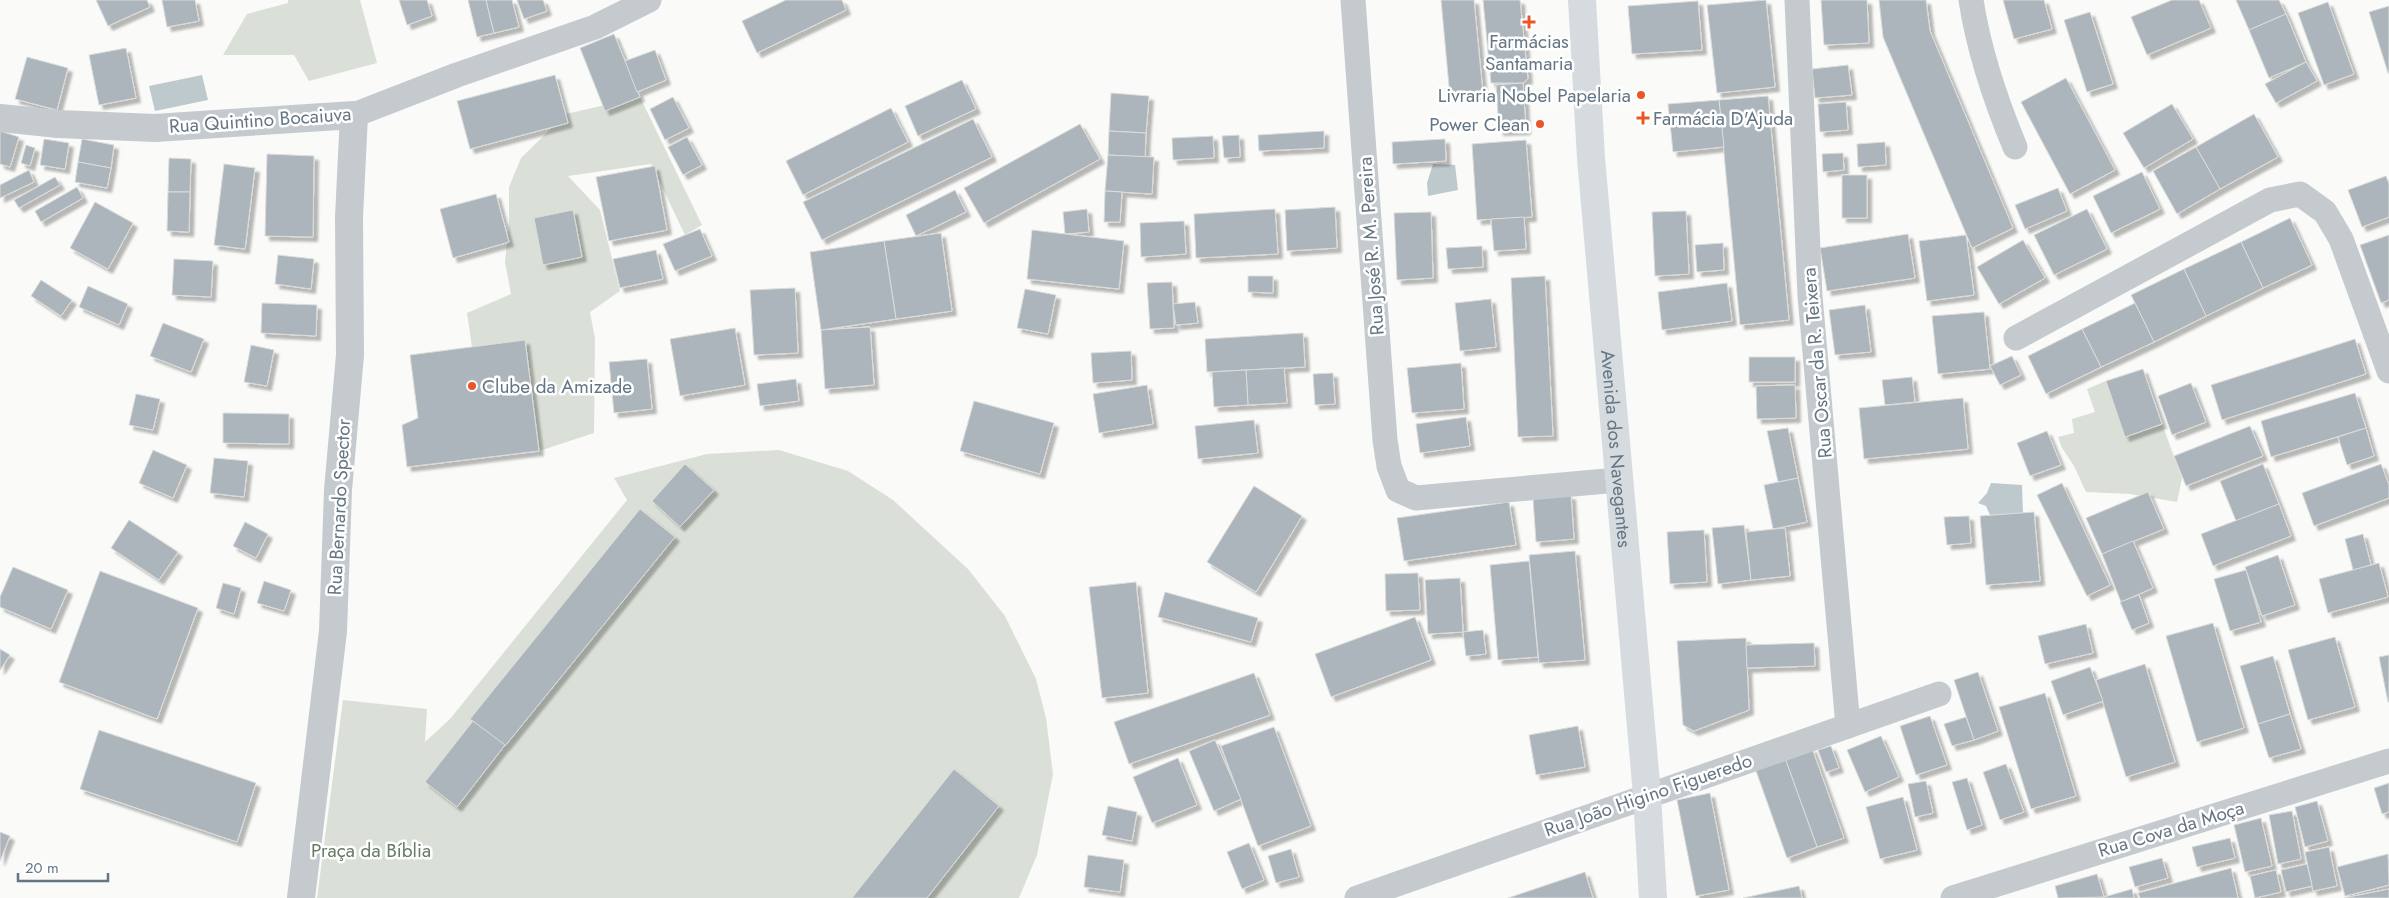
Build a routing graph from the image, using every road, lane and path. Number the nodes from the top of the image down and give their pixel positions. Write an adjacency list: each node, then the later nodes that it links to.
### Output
1 (649, 0): 6 (street, Rua Quintino Bocaiuva)
2 (1353, 0): 11 (street, Rua José R. M. Pereira)
3 (1582, 0): 11 (main road, Avenida dos Navegantes)
4 (1797, 0): 13 (street, Rua Oscar da R. Teixera)
5 (1971, 0): 8 (street)
6 (354, 115): 7 (street, Rua Quintino Bocaiuva); 17 (street, Rua Bernardo Spector)
7 (0, 118)
8 (2014, 147)
9 (2016, 338): 10 (street)
10 (2389, 371)
11 (1618, 480): 15 (main road, Avenida dos Navegantes)
12 (1939, 694): 13 (street, Rua João Higino Figueredo)
13 (1848, 726): 15 (street, Rua João Higino Figueredo)
14 (2389, 761): 16 (street, Rua Cova da Moça)
15 (1647, 795): 18 (street, Rua João Higino Figueredo); 19 (main road, Avenida dos Navegantes)
16 (1991, 892): 20 (street, Rua Cova da Moça)
17 (301, 898)
18 (1358, 898)
19 (1654, 898)
20 (1953, 898)

